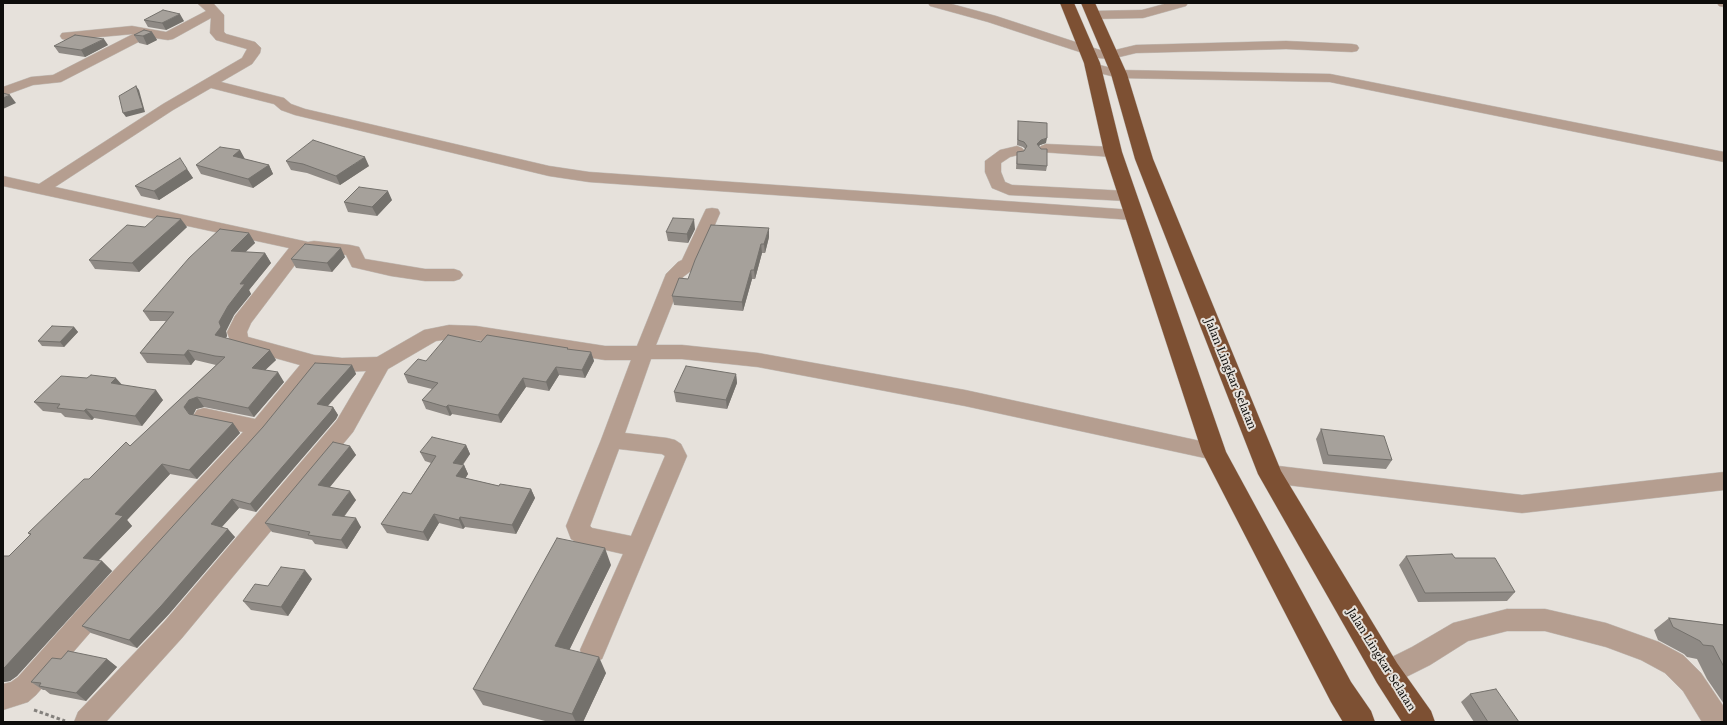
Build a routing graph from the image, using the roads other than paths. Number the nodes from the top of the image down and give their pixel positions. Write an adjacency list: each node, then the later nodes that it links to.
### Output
1 (203, 3): 6 (street)
2 (934, 3): 10 (street)
3 (1067, 3): 10 (highway, Jalan Lingkar Selatan)
4 (1182, 3): 5 (street)
5 (1091, 9): 10 (highway, Jalan Lingkar Selatan)
6 (215, 11): 7 (street); 11 (street)
7 (145, 33): 8 (street); 12 (street)
8 (67, 36)
9 (1352, 48): 10 (street)
10 (1103, 62): 13 (street); 16 (highway, Jalan Lingkar Selatan); 17 (street); 31 (highway, Jalan Lingkar Selatan)
11 (209, 83): 19 (street); 20 (street)
12 (3, 92)
13 (1724, 148)
14 (1046, 149): 16 (street)
15 (1017, 151): 20 (street)
16 (1113, 152): 20 (highway, Jalan Lingkar Selatan)
17 (1724, 157)
18 (3, 181): 19 (street)
19 (40, 190): 22 (street)
20 (1130, 205): 30 (highway, Jalan Lingkar Selatan)
21 (712, 212): 24 (street)
22 (301, 245): 23 (street); 25 (street)
23 (454, 275)
24 (644, 352): 26 (street); 29 (street); 30 (street)
25 (314, 362): 26 (street); 28 (street)
26 (381, 364): 37 (street)
27 (204, 416): 28 (street)
28 (260, 428): 36 (street)
29 (612, 440): 33 (street); 33 (street)
30 (1214, 452): 38 (highway, Jalan Lingkar Selatan)
31 (1270, 474): 32 (street); 35 (highway, Jalan Lingkar Selatan)
32 (1724, 481)
33 (638, 547): 34 (street)
34 (593, 650)
35 (1387, 673): 39 (highway, Jalan Lingkar Selatan); 40 (street)
36 (3, 696)
37 (88, 722)
38 (1360, 722)
39 (1420, 722)
40 (1718, 722)

